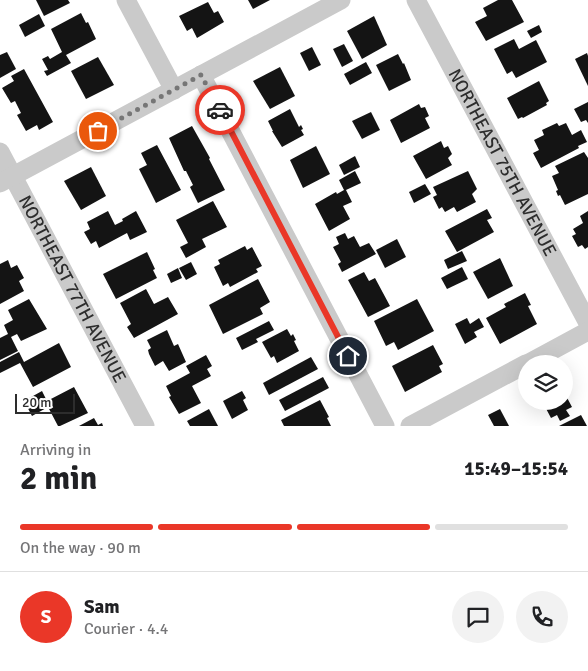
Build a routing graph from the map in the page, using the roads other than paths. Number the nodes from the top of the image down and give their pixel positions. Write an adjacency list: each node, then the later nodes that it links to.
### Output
1 (126, 0): 5 (street)
2 (341, 0): 4 (street)
3 (416, 0): 8 (street, NORTHEAST 75TH AVENUE)
4 (201, 75): 5 (street); 13 (street)
5 (174, 90): 7 (street)
6 (0, 152): 7 (street, NORTHEAST 77TH AVENUE)
7 (6, 180): 12 (street, NORTHEAST 77TH AVENUE)
8 (588, 323)
9 (588, 331): 10 (street)
10 (543, 355)
11 (518, 368): 14 (street)
12 (145, 426)
13 (385, 426)
14 (410, 426)

